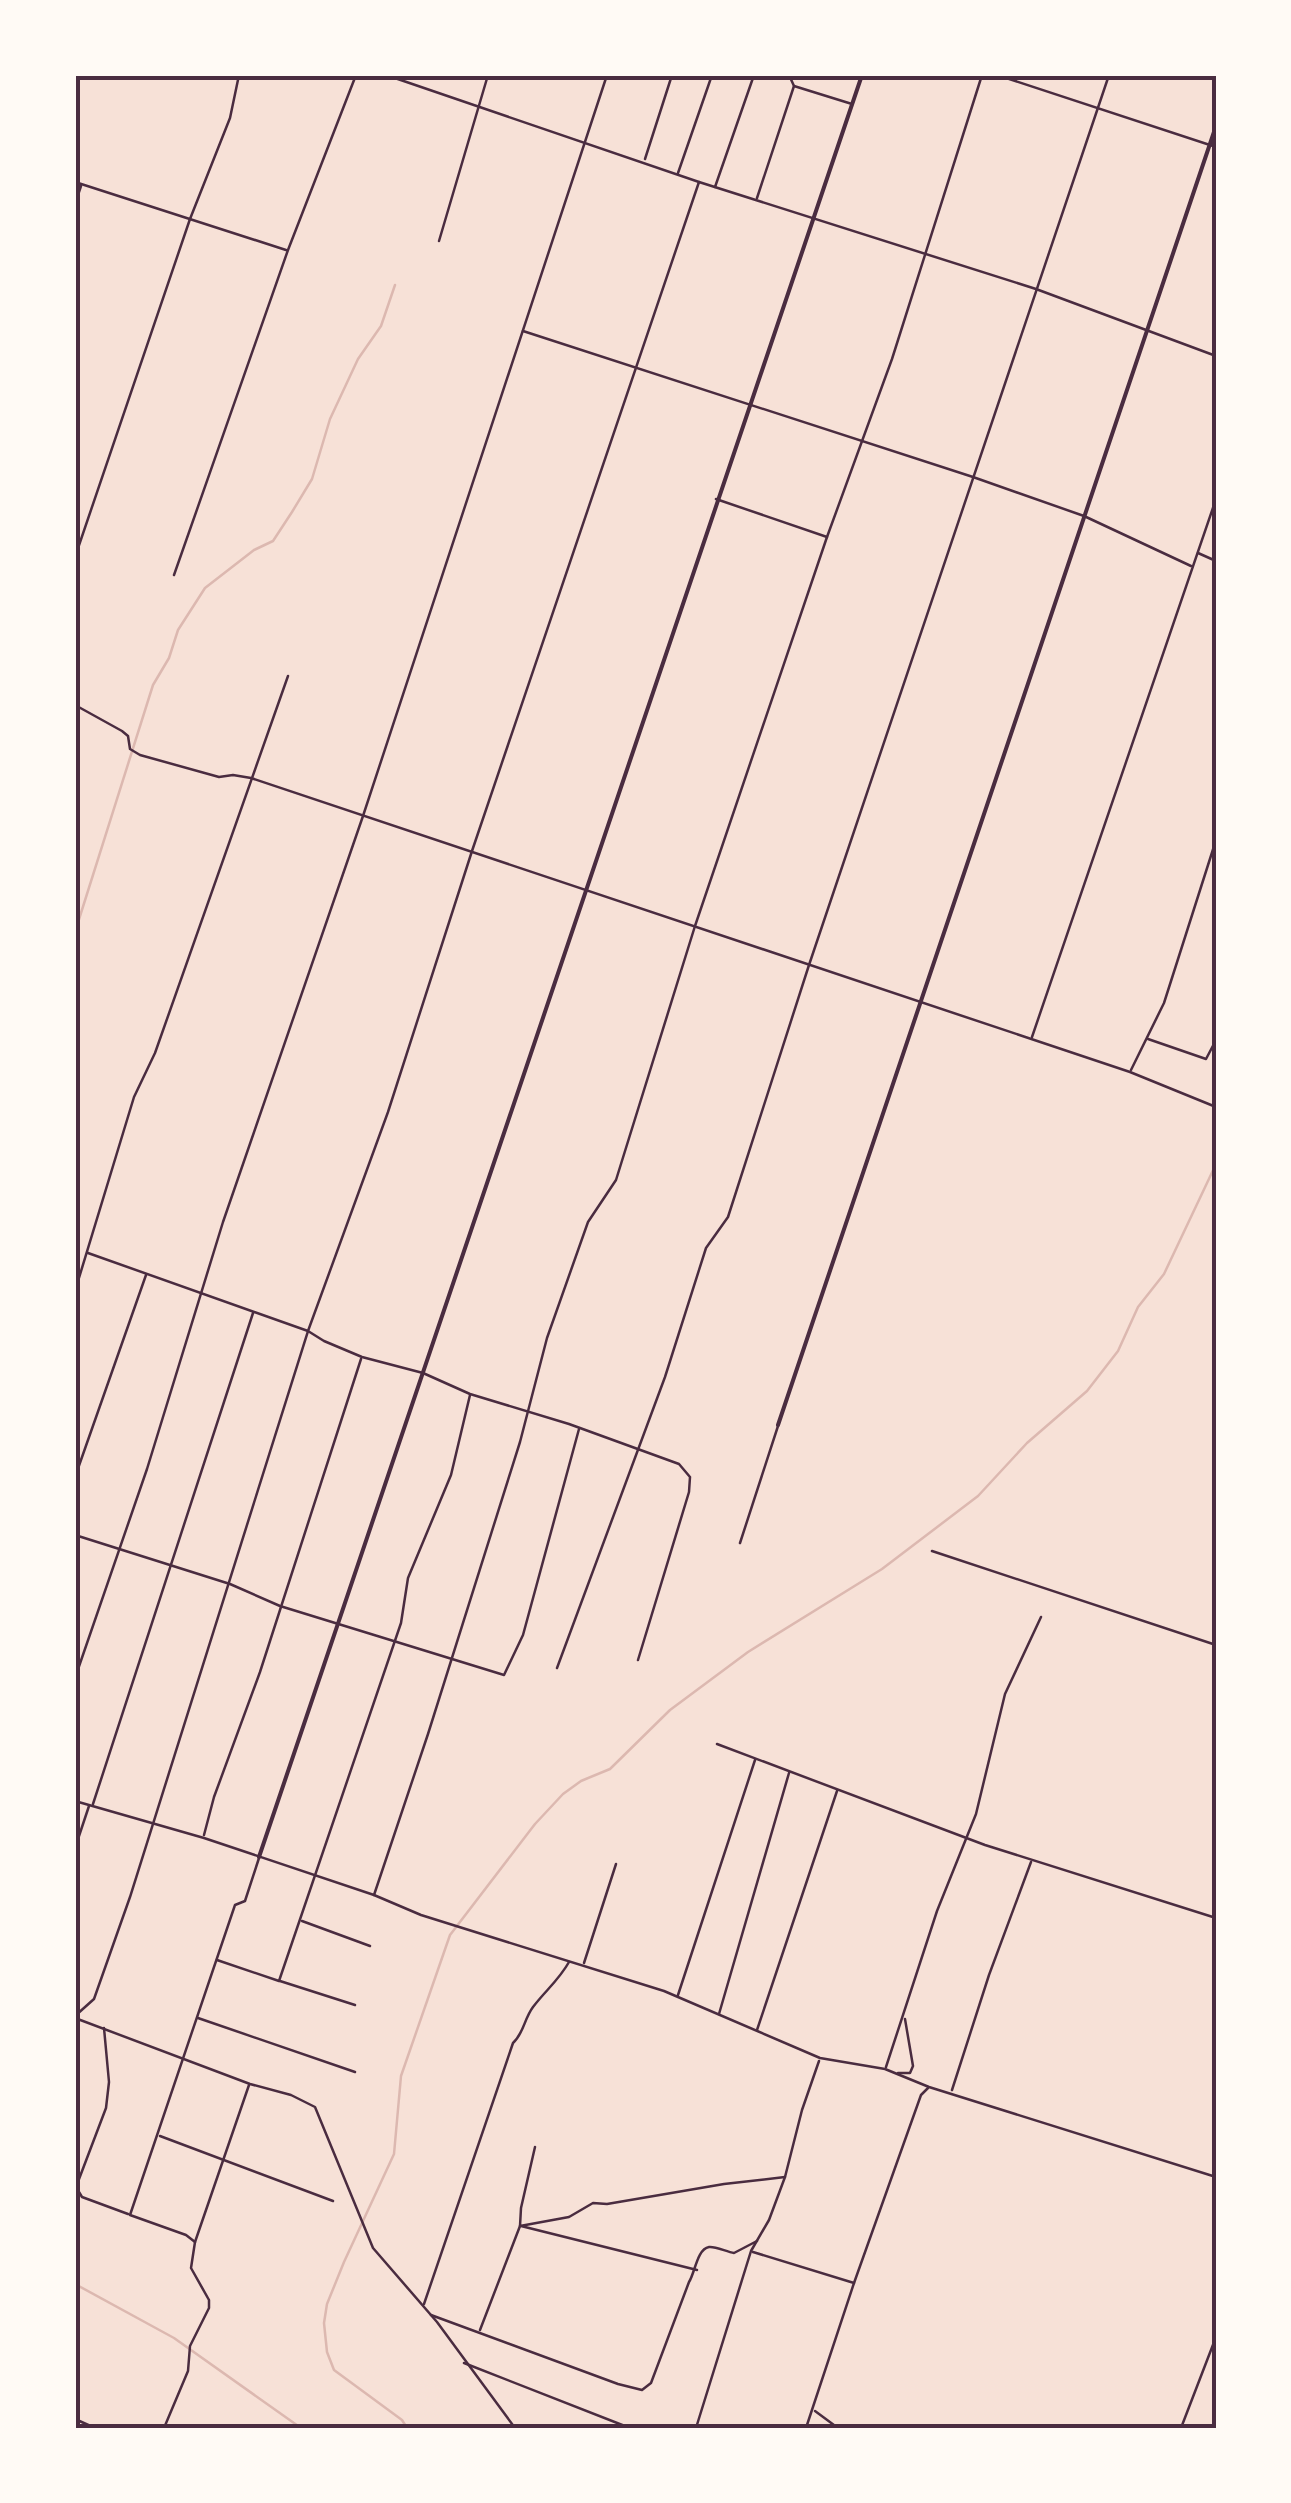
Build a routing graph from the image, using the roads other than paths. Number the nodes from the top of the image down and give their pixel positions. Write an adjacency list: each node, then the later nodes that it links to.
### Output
1 (238, 75): 30 (street)
2 (356, 75): 32 (street)
3 (386, 75): 16 (street)
4 (488, 75): 16 (street)
5 (607, 75): 19 (street)
6 (672, 75): 21 (street)
7 (712, 75): 22 (street)
8 (754, 75): 26 (street)
9 (789, 75): 14 (street)
10 (862, 75): 15 (street)
11 (982, 75): 33 (street)
12 (997, 75): 17 (street)
13 (1109, 75): 17 (street)
14 (794, 86): 15 (street); 27 (street)
15 (852, 104): 29 (street)
16 (478, 105): 19 (street); 31 (street)
17 (1098, 108): 20 (street); 34 (street)
18 (1216, 126): 20 (street)
19 (584, 141): 21 (street); 35 (street)
20 (1213, 146): 36 (street)
21 (644, 162): 22 (street)
22 (677, 174): 24 (street)
23 (75, 182): 25 (street)
24 (699, 182): 26 (street); 38 (street)
25 (82, 184): 28 (street); 30 (street)
26 (715, 188): 27 (street)
27 (756, 200): 29 (street)
28 (75, 204)
29 (812, 218): 33 (street); 39 (street)
30 (190, 219): 32 (street); 47 (street)
31 (439, 241)
32 (288, 250): 50 (street)
33 (924, 254): 34 (street); 40 (street)
34 (1036, 289): 36 (street); 41 (street)
35 (521, 330): 38 (street); 54 (street)
36 (1147, 330): 37 (street); 44 (street)
37 (1216, 356)
38 (636, 367): 39 (street); 56 (street)
39 (748, 404): 40 (street); 42 (street)
40 (862, 440): 41 (street); 45 (street)
41 (972, 477): 44 (street); 59 (street)
42 (716, 499): 45 (street); 57 (street)
43 (1216, 499): 46 (street)
44 (1084, 516): 49 (street); 60 (street)
45 (827, 536): 58 (street)
46 (1196, 553): 48 (street); 49 (street)
47 (75, 557)
48 (1216, 561)
49 (1192, 566): 61 (street)
50 (174, 575)
51 (288, 676): 53 (street)
52 (75, 706): 53 (street)
53 (251, 778): 54 (street); 66 (street)
54 (363, 816): 56 (street); 69 (street)
55 (1216, 840): 62 (street)
56 (472, 851): 57 (street); 71 (street)
57 (584, 890): 58 (street); 73 (street)
58 (694, 926): 59 (street); 75 (street)
59 (808, 965): 60 (street); 78 (street)
60 (920, 1002): 61 (street); 76 (street)
61 (1032, 1039): 64 (street)
62 (1148, 1039): 63 (street); 64 (street)
63 (1216, 1040)
64 (1130, 1072): 65 (street)
65 (1216, 1107)
66 (88, 1252): 67 (street); 68 (street)
67 (147, 1273): 69 (street); 79 (street)
68 (75, 1290)
69 (203, 1294): 70 (street); 82 (street)
70 (254, 1312): 71 (street); 84 (street)
71 (308, 1331): 72 (street); 85 (street)
72 (362, 1357): 73 (street); 86 (street)
73 (423, 1373): 74 (street); 88 (street)
74 (470, 1394): 75 (street); 89 (street)
75 (526, 1411): 77 (street); 91 (street)
76 (778, 1425): 81 (street)
77 (579, 1428): 78 (street); 91 (street)
78 (636, 1450): 92 (street); 93 (street)
79 (75, 1477)
80 (75, 1535): 82 (street)
81 (740, 1543)
82 (120, 1549): 84 (street); 94 (street)
83 (932, 1551): 90 (street)
84 (170, 1564): 85 (street); 100 (street)
85 (230, 1584): 86 (street); 101 (street)
86 (280, 1606): 88 (street); 102 (street)
87 (1041, 1617): 103 (street)
88 (337, 1622): 89 (street); 105 (street)
89 (394, 1640): 91 (street); 108 (street)
90 (1216, 1645)
91 (452, 1660): 109 (street)
92 (638, 1660)
93 (556, 1668)
94 (75, 1678)
95 (716, 1744): 96 (street)
96 (755, 1759): 97 (street); 117 (street)
97 (789, 1772): 98 (street); 119 (street)
98 (838, 1790): 103 (street); 125 (street)
99 (75, 1800): 100 (street)
100 (91, 1805): 101 (street); 104 (street)
101 (154, 1822): 102 (street); 121 (street)
102 (204, 1838): 105 (street)
103 (968, 1838): 106 (street); 120 (street)
104 (75, 1848)
105 (259, 1857): 108 (street); 113 (street)
106 (1032, 1860): 110 (street); 133 (street)
107 (616, 1864): 115 (street)
108 (315, 1876): 109 (street); 111 (street)
109 (374, 1894): 114 (street)
110 (1216, 1918)
111 (300, 1920): 112 (street); 116 (street)
112 (370, 1946)
113 (217, 1960): 116 (street); 122 (street)
114 (570, 1960): 115 (street); 147 (street)
115 (584, 1964): 117 (street)
116 (279, 1981): 118 (street)
117 (678, 1996): 119 (street)
118 (355, 2005)
119 (720, 2014): 125 (street)
120 (904, 2016): 128 (street); 130 (street)
121 (76, 2018): 123 (street); 124 (street)
122 (197, 2018): 126 (street); 129 (street)
123 (75, 2026)
124 (104, 2028): 126 (street); 140 (street)
125 (756, 2030): 127 (street)
126 (184, 2058): 131 (street); 134 (street)
127 (820, 2058): 128 (street); 137 (street)
128 (885, 2069): 130 (street)
129 (355, 2072)
130 (897, 2074): 132 (street)
131 (250, 2084): 136 (street); 147 (street)
132 (929, 2087): 133 (street); 146 (street)
133 (951, 2092): 138 (street)
134 (158, 2135): 136 (street); 140 (street)
135 (535, 2147): 141 (street)
136 (224, 2160): 139 (street); 143 (street)
137 (785, 2177): 141 (street); 142 (street)
138 (1216, 2178)
139 (333, 2202)
140 (130, 2215): 143 (street)
141 (520, 2226): 145 (street); 149 (street)
142 (757, 2241): 144 (street); 145 (street)
143 (194, 2242): 154 (street)
144 (751, 2252): 146 (street); 158 (street)
145 (698, 2270): 149 (street)
146 (854, 2284): 152 (street)
147 (423, 2306): 148 (street)
148 (431, 2315): 149 (street); 151 (street)
149 (479, 2332)
150 (1216, 2337): 161 (street)
151 (464, 2362): 156 (street); 157 (street)
152 (814, 2410): 159 (street); 160 (street)
153 (75, 2420): 155 (street)
154 (166, 2427)
155 (95, 2428)
156 (515, 2428)
157 (630, 2428)
158 (696, 2428)
159 (806, 2428)
160 (838, 2428)
161 (1181, 2428)

